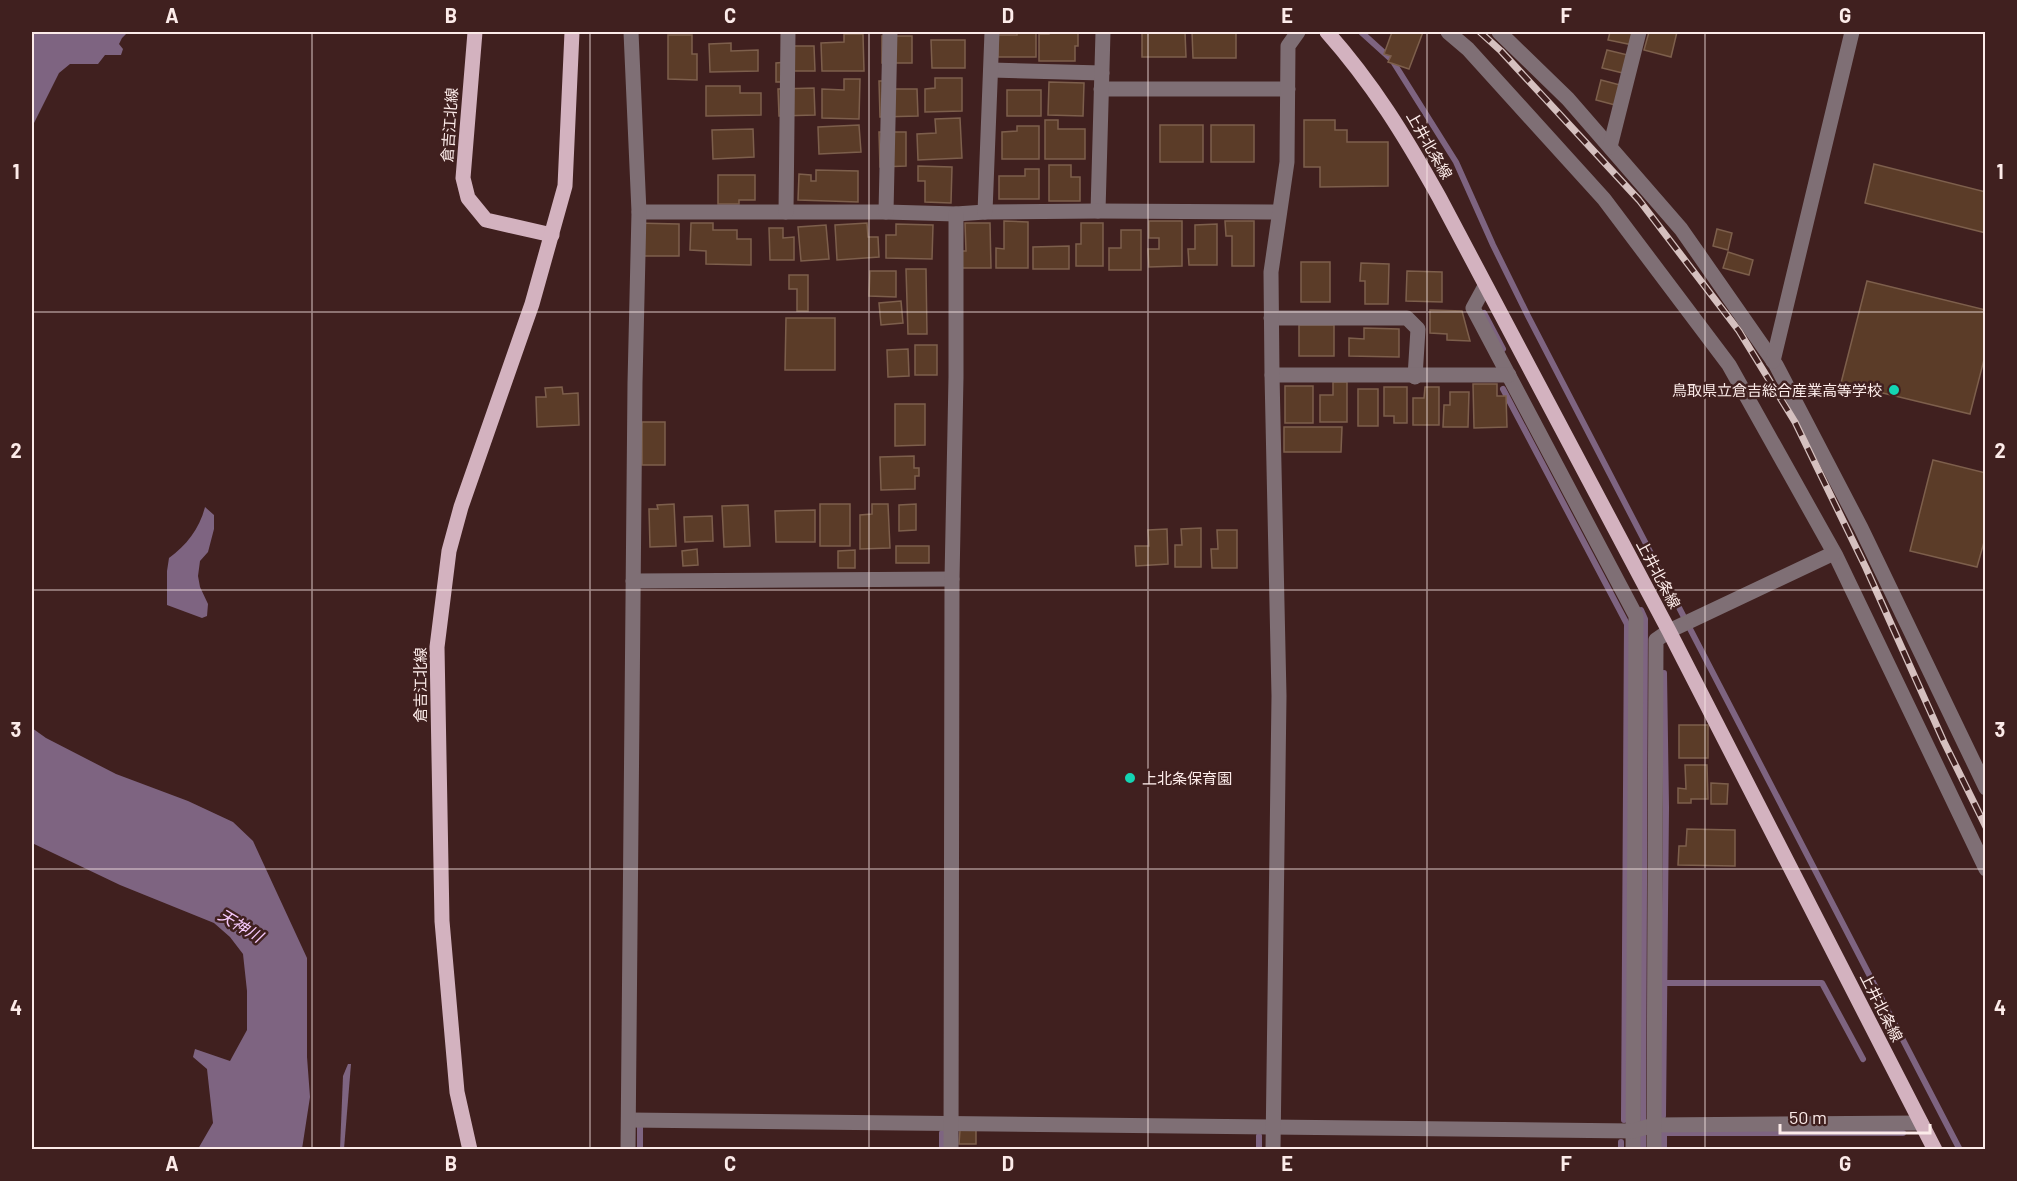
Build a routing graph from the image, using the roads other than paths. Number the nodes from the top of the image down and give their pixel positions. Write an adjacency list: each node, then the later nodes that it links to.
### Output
1 (476, 32): 26 (main road, 倉吉江北線)
2 (572, 32): 26 (main road, 倉吉江北線)
3 (631, 32): 20 (street)
4 (788, 32): 21 (street)
5 (890, 32): 22 (street)
6 (992, 32): 14 (street)
7 (1103, 32): 15 (street)
8 (1298, 32): 17 (street)
9 (1327, 32): 27 (main road, 上井北条線)
10 (1448, 32): 33 (street)
11 (1499, 32): 18 (street)
12 (1639, 32): 18 (street)
13 (1852, 32): 29 (street)
14 (991, 70): 15 (street); 23 (street)
15 (1102, 73): 16 (street)
16 (1101, 89): 17 (street); 19 (street)
17 (1288, 89): 24 (street)
18 (1610, 147): 29 (street)
19 (1098, 211): 23 (street); 24 (street)
20 (639, 212): 21 (street); 35 (street)
21 (786, 212): 22 (street)
22 (886, 212): 25 (street)
23 (985, 212): 25 (street)
24 (1279, 212): 28 (street)
25 (956, 214): 34 (street)
26 (552, 235): 47 (main road, 倉吉江北線)
27 (1485, 286): 31 (street); 37 (main road, 上井北条線)
28 (1271, 318): 30 (street); 32 (street)
29 (1773, 361): 39 (street)
30 (1272, 375): 32 (street); 45 (street)
31 (1509, 375): 32 (street); 36 (street)
32 (1415, 377)
33 (1834, 552): 37 (street); 40 (street)
34 (952, 579): 35 (street); 42 (street)
35 (633, 581): 41 (street)
36 (1637, 631): 38 (street); 46 (street)
37 (1669, 631): 38 (street); 43 (main road, 上井北条線)
38 (1656, 640): 44 (street)
39 (1986, 788)
40 (1986, 869)
41 (628, 1120): 42 (street); 48 (street)
42 (952, 1123): 45 (street); 49 (street)
43 (1921, 1123): 44 (street); 53 (main road, 上井北条線)
44 (1654, 1125): 46 (street); 52 (street)
45 (1273, 1128): 46 (street); 50 (street)
46 (1632, 1131): 51 (street)
47 (470, 1149)
48 (628, 1149)
49 (951, 1149)
50 (1273, 1149)
51 (1633, 1149)
52 (1654, 1149)
53 (1935, 1149)

